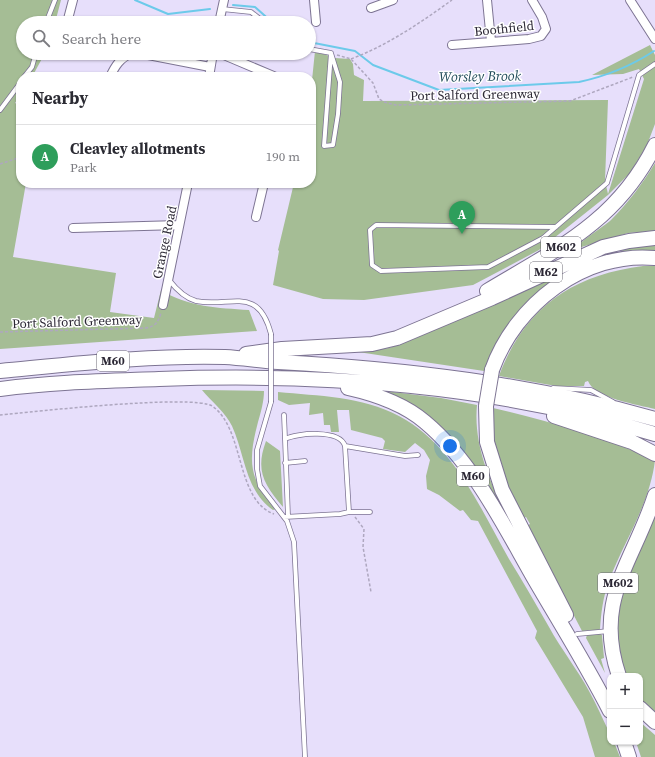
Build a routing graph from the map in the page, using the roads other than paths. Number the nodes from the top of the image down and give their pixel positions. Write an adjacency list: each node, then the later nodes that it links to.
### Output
1 (55, 0): 11 (lane)
2 (73, 0): 12 (street)
3 (224, 0): 10 (street)
4 (314, 0): 15 (street)
5 (393, 0): 9 (street)
6 (487, 0): 17 (street)
7 (532, 0): 17 (street, Boothfield)
8 (630, 0): 16 (street)
9 (370, 8)
10 (222, 10): 13 (street); 14 (lane)
11 (49, 16)
12 (69, 16)
13 (221, 16)
14 (256, 16)
15 (315, 16)
16 (655, 39)
17 (491, 41): 18 (street, Boothfield)
18 (452, 45)
19 (316, 50): 20 (lane)
20 (331, 53): 20 (lane)
21 (34, 60): 28 (lane)
22 (120, 60): 29 (street)
23 (174, 60): 27 (street)
24 (212, 60): 27 (street)
25 (236, 60): 31 (street)
26 (655, 64): 39 (lane)
27 (210, 67): 30 (street)
28 (28, 72)
29 (112, 72)
30 (209, 72)
31 (264, 72)
32 (16, 89): 33 (lane)
33 (0, 110)
34 (655, 145): 45 (highway, M602)
35 (187, 188): 38 (street, Grange Road)
36 (263, 188): 37 (street)
37 (256, 217)
38 (179, 225): 40 (street); 43 (street, Grange Road)
39 (556, 227): 39 (lane)
40 (73, 228)
41 (655, 238): 45 (highway, M62)
42 (655, 258): 65 (highway, M60, bridge)
43 (168, 279): 44 (street, Grange Road); 63 (lane, bridge)
44 (163, 305)
45 (440, 320): 46 (highway, M60)
46 (226, 357): 47 (highway, M60); 52 (highway, M60)
47 (0, 371)
48 (254, 377): 49 (highway, M60); 50 (highway, M60); 67 (highway, M60)
49 (0, 390)
50 (470, 393): 53 (highway, M60); 56 (highway, M60)
51 (284, 415): 54 (lane)
52 (655, 419)
53 (655, 434)
54 (284, 438): 55 (lane); 59 (lane)
55 (345, 446): 57 (lane); 61 (lane)
56 (655, 454)
57 (418, 455)
58 (304, 461): 59 (lane)
59 (285, 462): 63 (lane)
60 (655, 495): 64 (highway, M602)
61 (350, 512): 62 (lane); 63 (lane)
62 (370, 512)
63 (286, 516): 73 (lane)
64 (609, 631): 65 (lane); 66 (highway, M602)
65 (577, 634): 67 (highway, M60)
66 (618, 673)
67 (605, 693): 68 (highway)
68 (609, 709)
69 (641, 709): 70 (highway)
70 (655, 722)
71 (625, 745): 74 (highway)
72 (633, 745): 75 (highway)
73 (305, 757)
74 (629, 757)
75 (637, 757)

